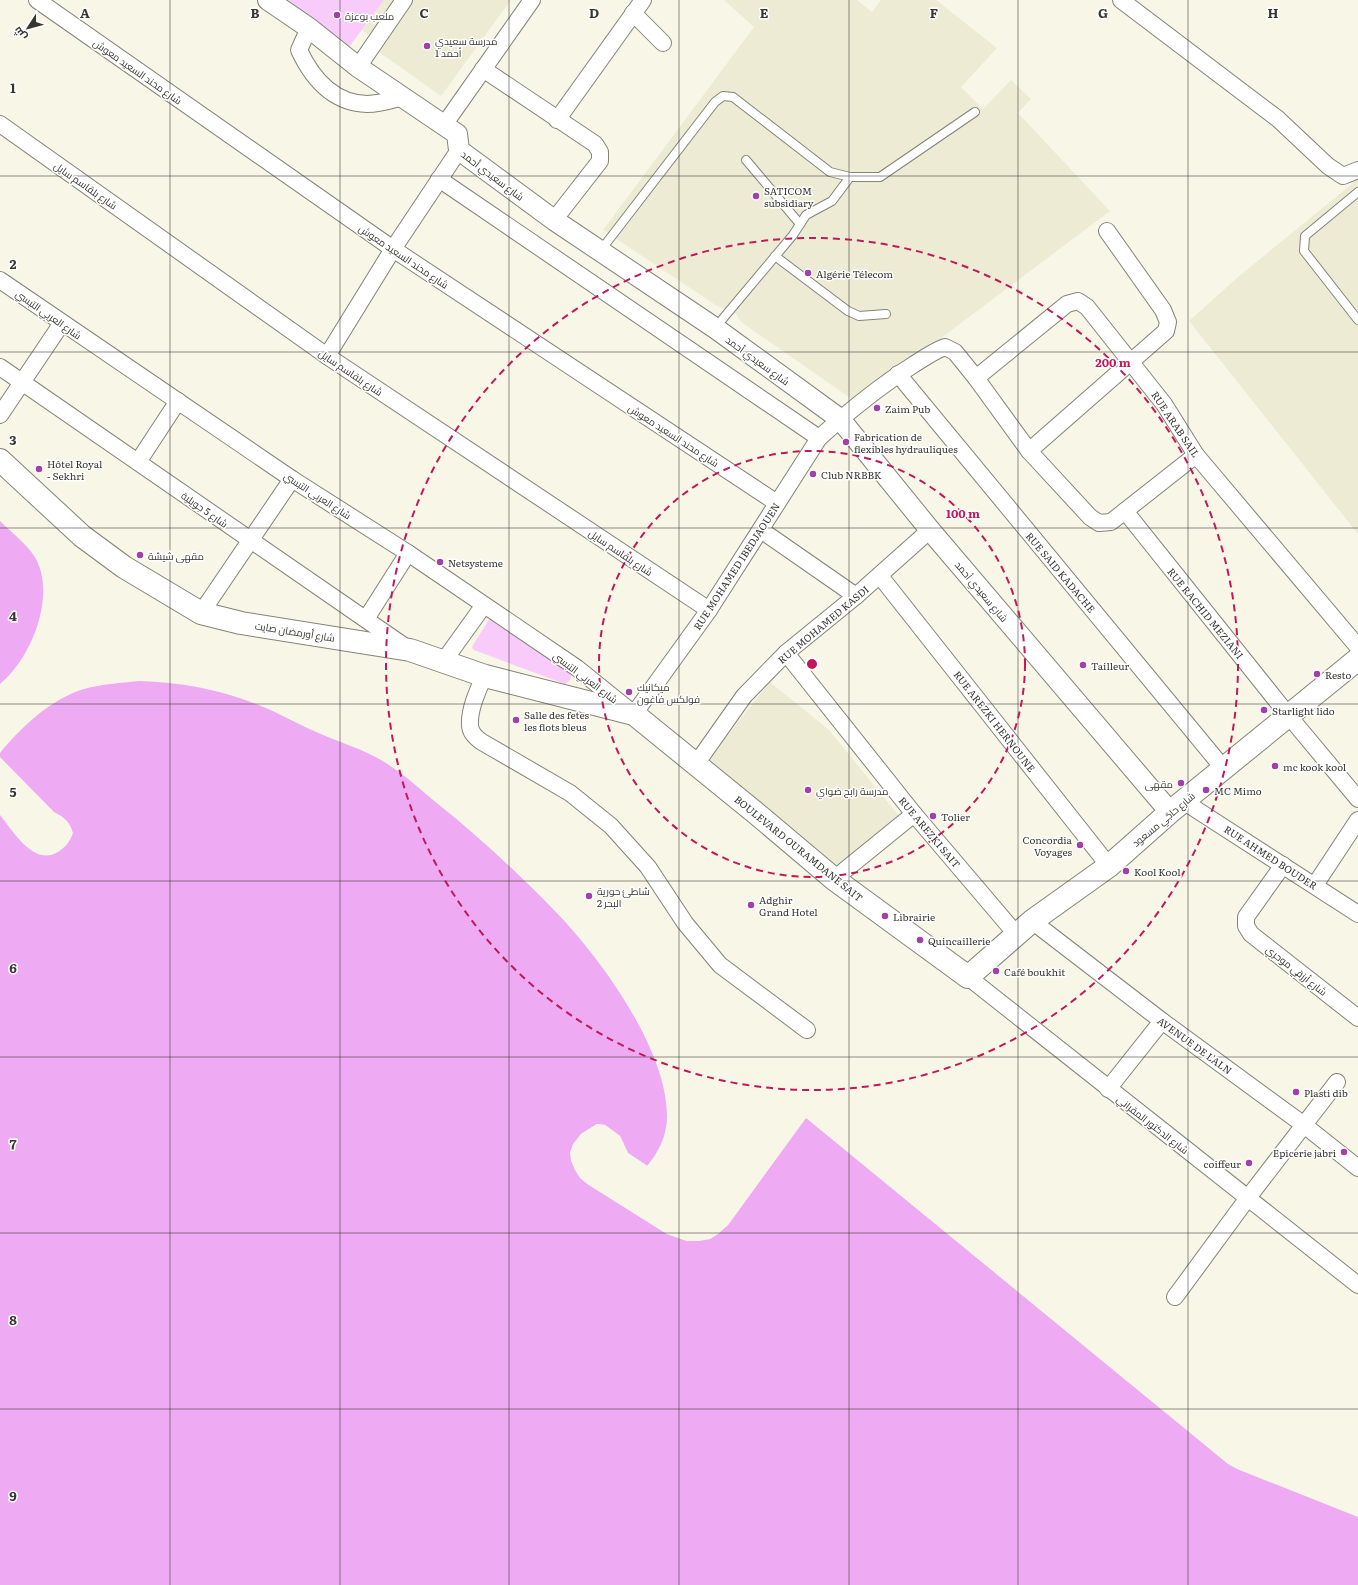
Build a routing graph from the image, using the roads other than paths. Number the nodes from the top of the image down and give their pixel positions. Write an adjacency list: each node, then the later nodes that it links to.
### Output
1 (37, 0): 26 (street, شارع محند السعيد معوش)
2 (268, 0): 8 (street, شارع سعيدي أحمد)
3 (404, 0): 10 (street)
4 (532, 0): 11 (street)
5 (643, 0): 7 (street)
6 (1121, 0): 19 (street)
7 (633, 13): 9 (street); 14 (street)
8 (309, 28): 10 (street, شارع سعيدي أحمد); 12 (street)
9 (663, 43)
10 (358, 67): 12 (street, شارع سعيدي أحمد)
11 (483, 69): 14 (street); 16 (street)
12 (404, 97): 16 (street, شارع سعيدي أحمد)
13 (975, 112): 20 (lane)
14 (558, 120): 23 (street)
15 (0, 124): 34 (street, شارع بلقاسم سايل)
16 (444, 125): 17 (street, شارع سعيدي أحمد)
17 (459, 150): 21 (street); 23 (street, شارع سعيدي أحمد)
18 (746, 160): 24 (lane)
19 (1358, 170)
20 (850, 177): 24 (lane); 27 (lane)
21 (439, 179): 26 (street); 43 (street)
22 (1358, 192): 31 (lane)
23 (554, 220): 27 (street, شارع سعيدي أحمد)
24 (800, 224): 28 (lane)
25 (1107, 231): 35 (street)
26 (393, 249): 34 (street); 49 (street, شارع محند السعيد معوش)
27 (600, 251): 33 (street, شارع سعيدي أحمد)
28 (775, 256): 30 (lane); 33 (lane)
29 (0, 280): 32 (street, شارع العربي التبسي)
30 (886, 314)
31 (1358, 320)
32 (62, 323): 39 (street); 40 (street, شارع العربي التبسي)
33 (715, 328): 42 (street, شارع سعيدي أحمد)
34 (327, 356): 58 (street, شارع بلقاسم سايل)
35 (1131, 361): 38 (street, RUE ARAB SAIL); 44 (street); 45 (street, RUE ARAB SAIL)
36 (0, 367): 39 (street, شارع 5 جويلية)
37 (898, 374): 38 (street, RUE MOHAMED IBEDJAOUEN); 42 (street, RUE MOHAMED IBEDJAOUEN); 70 (street, RUE SAID KADACHE)
38 (976, 378): 44 (street)
39 (21, 382): 41 (street); 47 (street, شارع 5 جويلية)
40 (178, 401): 47 (street); 48 (street, شارع العربي التبسي)
41 (0, 415)
42 (840, 419): 43 (street, RUE MOHAMED IBEDJAOUEN); 52 (street, شارع سعيدي أحمد)
43 (819, 438): 49 (street, RUE MOHAMED IBEDJAOUEN)
44 (1029, 451): 50 (street)
45 (1196, 455): 50 (street); 61 (street, RUE ARAB SAIL)
46 (0, 460): 59 (main road, شارع أورمضان صايت)
47 (138, 462): 53 (street, شارع 5 جويلية)
48 (292, 479): 53 (street); 54 (street, شارع العربي التبسي)
49 (777, 503): 51 (street, RUE MOHAMED IBEDJAOUEN)
50 (1125, 511): 68 (street, RUE RACHID MEZIANI)
51 (761, 530): 56 (street); 58 (street, RUE MOHAMED IBEDJAOUEN)
52 (930, 530): 55 (street, RUE MOHAMED KASDI); 72 (street, شارع سعيدي أحمد)
53 (251, 540): 59 (street); 60 (street, شارع 5 جويلية)
54 (408, 553): 57 (street, شارع العربي التبسي); 60 (street)
55 (880, 576): 56 (street, RUE MOHAMED KASDI); 76 (street, RUE AREZKI HERNOUNE)
56 (856, 596): 63 (street, RUE MOHAMED KASDI)
57 (484, 605): 65 (street); 67 (street, شارع العربي التبسي)
58 (709, 610): 67 (street, RUE MOHAMED IBEDJAOUEN)
59 (201, 612): 62 (main road, شارع أورمضان صايت)
60 (366, 619): 62 (street, شارع 5 جويلية)
61 (1358, 647)
62 (410, 650): 65 (main road, شارع أورمضان صايت)
63 (786, 653): 69 (street, RUE MOHAMED KASDI); 73 (street, RUE AREZKI SAIT)
64 (1358, 660): 68 (main road, شارع حاجّي مسعود)
65 (443, 662): 66 (main road, شارع أورمضان صايت)
66 (485, 676): 67 (main road, شارع أورمضان صايت); 84 (street)
67 (634, 714): 69 (main road, BOULEVARD OURAMDANE SAIT)
68 (1288, 715): 70 (main road, شارع حاجّي مسعود); 71 (street, RUE RACHID MEZIANI)
69 (696, 764): 77 (main road, BOULEVARD OURAMDANE SAIT)
70 (1224, 769): 72 (main road, شارع حاجّي مسعود)
71 (1358, 799)
72 (1177, 806): 75 (street, RUE AHMED BOUDER); 76 (main road, شارع حاجّي مسعود)
73 (914, 814): 77 (street); 80 (street, RUE AREZKI SAIT)
74 (1358, 820): 78 (street)
75 (1282, 865): 78 (street, RUE AHMED BOUDER); 82 (street, شارع أرزقي موحري)
76 (1109, 866): 80 (main road, شارع حاجّي مسعود)
77 (834, 879): 81 (main road, BOULEVARD OURAMDANE SAIT)
78 (1315, 885): 79 (street, RUE AHMED BOUDER)
79 (1358, 914)
80 (1024, 928): 81 (main road, شارع حاجّي مسعود); 83 (street, AVENUE DE L'ALN)
81 (968, 977): 86 (street, شارع الدكتور المقراني)
82 (1358, 1018)
83 (1162, 1021): 86 (street); 87 (street, AVENUE DE L'ALN)
84 (807, 1030)
85 (1337, 1082): 87 (street)
86 (1108, 1089): 89 (street, شارع الدكتور المقراني)
87 (1304, 1125): 88 (street, AVENUE DE L'ALN); 89 (street)
88 (1358, 1168)
89 (1247, 1199): 90 (street, شارع الدكتور المقراني); 91 (street)
90 (1358, 1285)
91 (1175, 1297)

